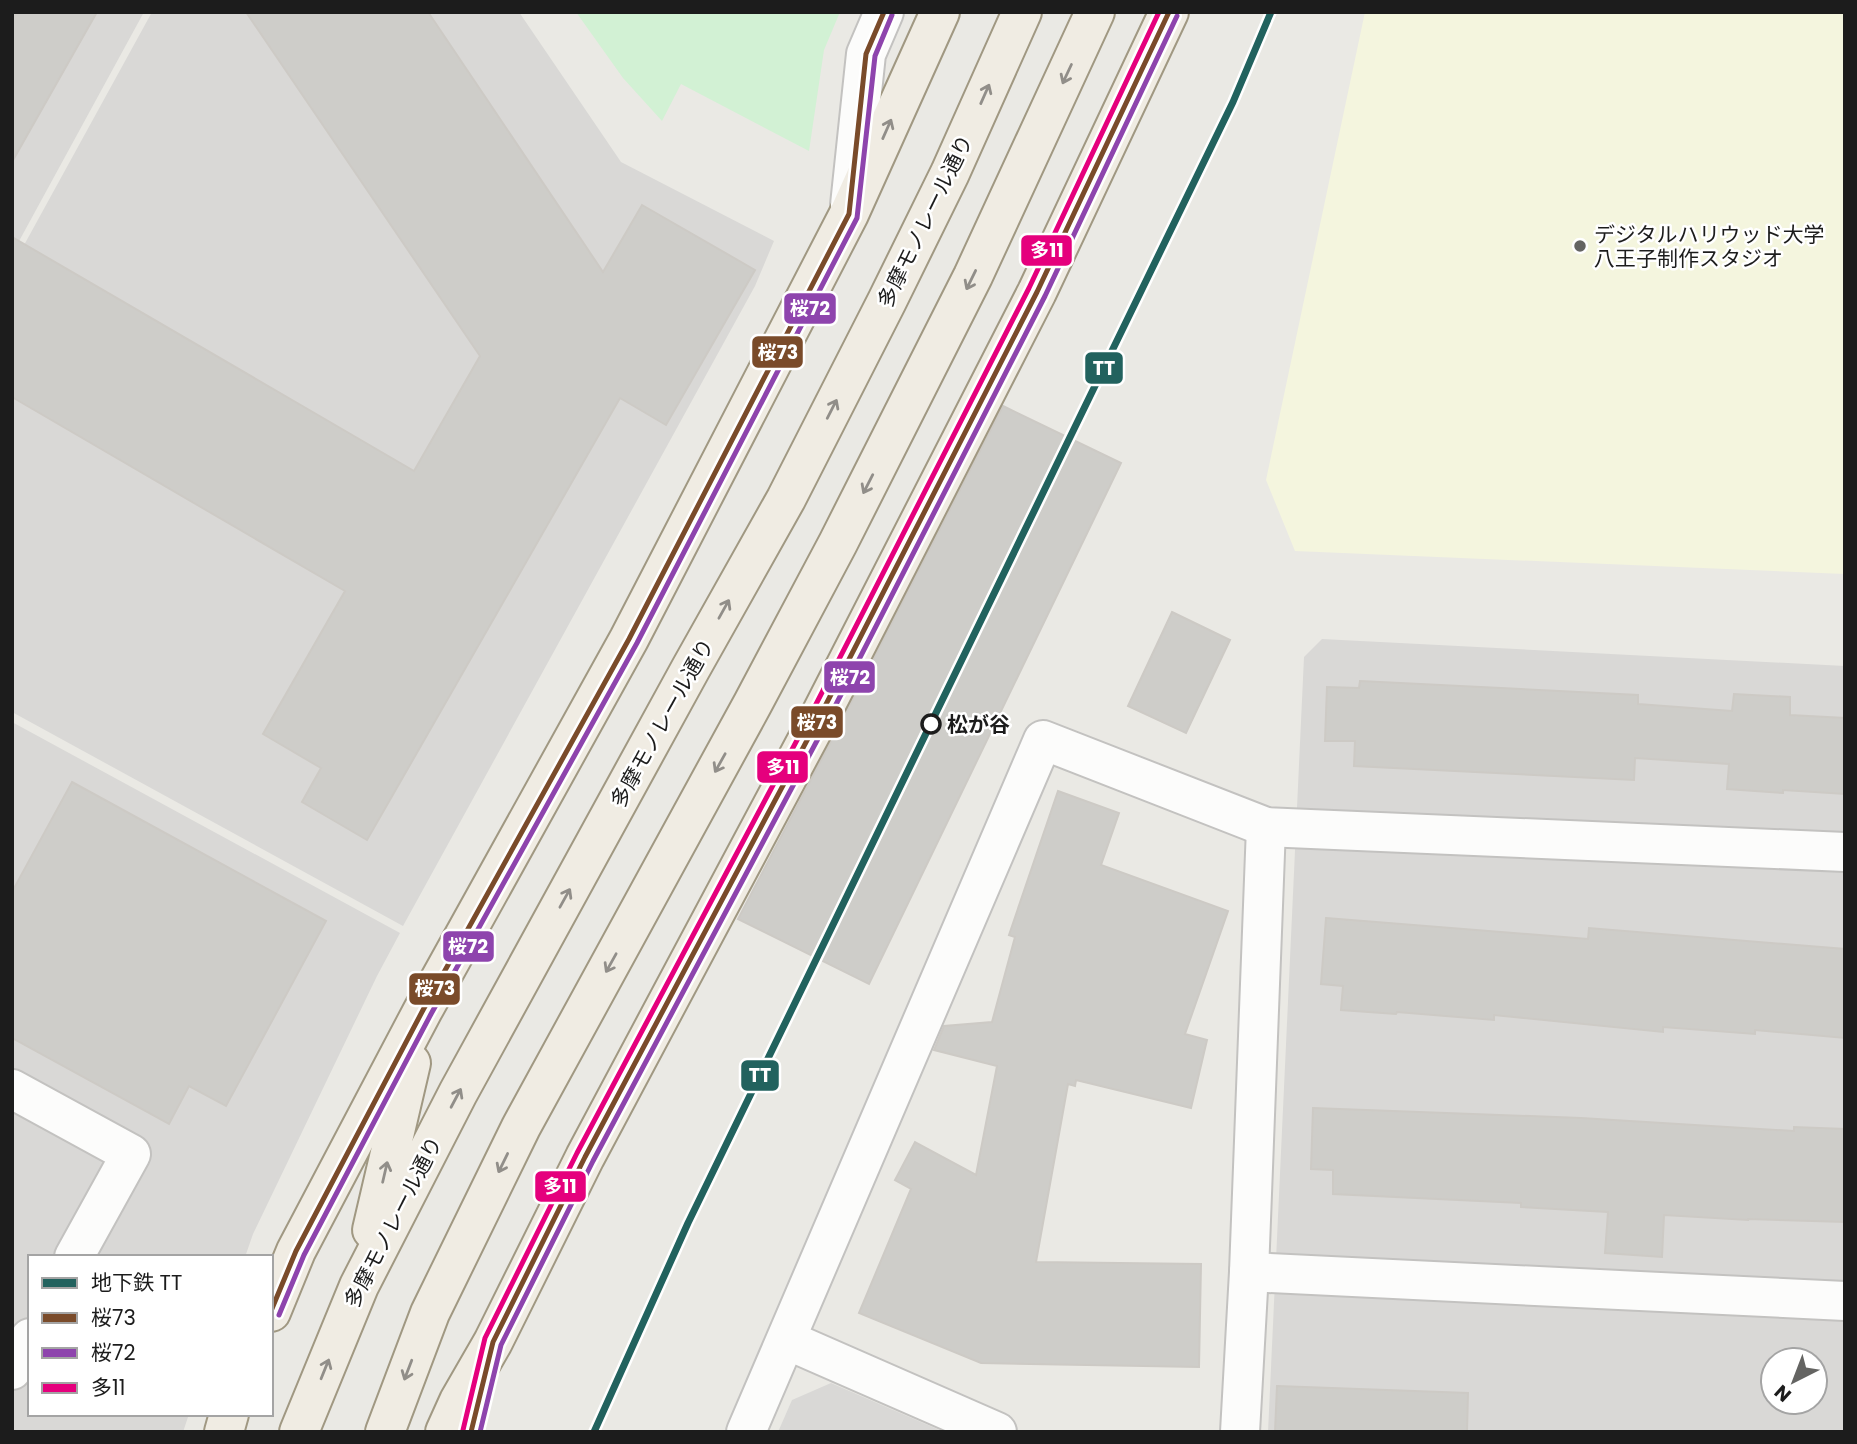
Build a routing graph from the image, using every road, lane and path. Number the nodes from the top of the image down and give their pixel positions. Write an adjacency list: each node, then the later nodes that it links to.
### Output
1 (884, 12): 6 (street)
2 (940, 12): 6 (main road, one-way to 2)
3 (1022, 12): 13 (main road, 多摩モノレール通り, one-way to 3)
4 (1096, 12): 21 (main road, one-way to 21)
5 (1169, 12): 18 (main road)
6 (849, 214): 9 (main road)
7 (1266, 827): 8 (street); 12 (street); 16 (street)
8 (1845, 852)
9 (423, 1010): 13 (main road, one-way to 9); 15 (main road)
10 (12, 1089): 11 (street)
11 (75, 1255)
12 (1249, 1272): 14 (street); 26 (street)
13 (359, 1286): 20 (main road, 多摩モノレール通り, one-way to 13)
14 (1845, 1301)
15 (273, 1307)
16 (787, 1340): 24 (street); 25 (street)
17 (28, 1342): 19 (street)
18 (493, 1342): 22 (main road); 23 (main road)
19 (12, 1370)
20 (299, 1432)
21 (385, 1432)
22 (445, 1432)
23 (471, 1432)
24 (746, 1432)
25 (997, 1432)
26 (1240, 1432)

